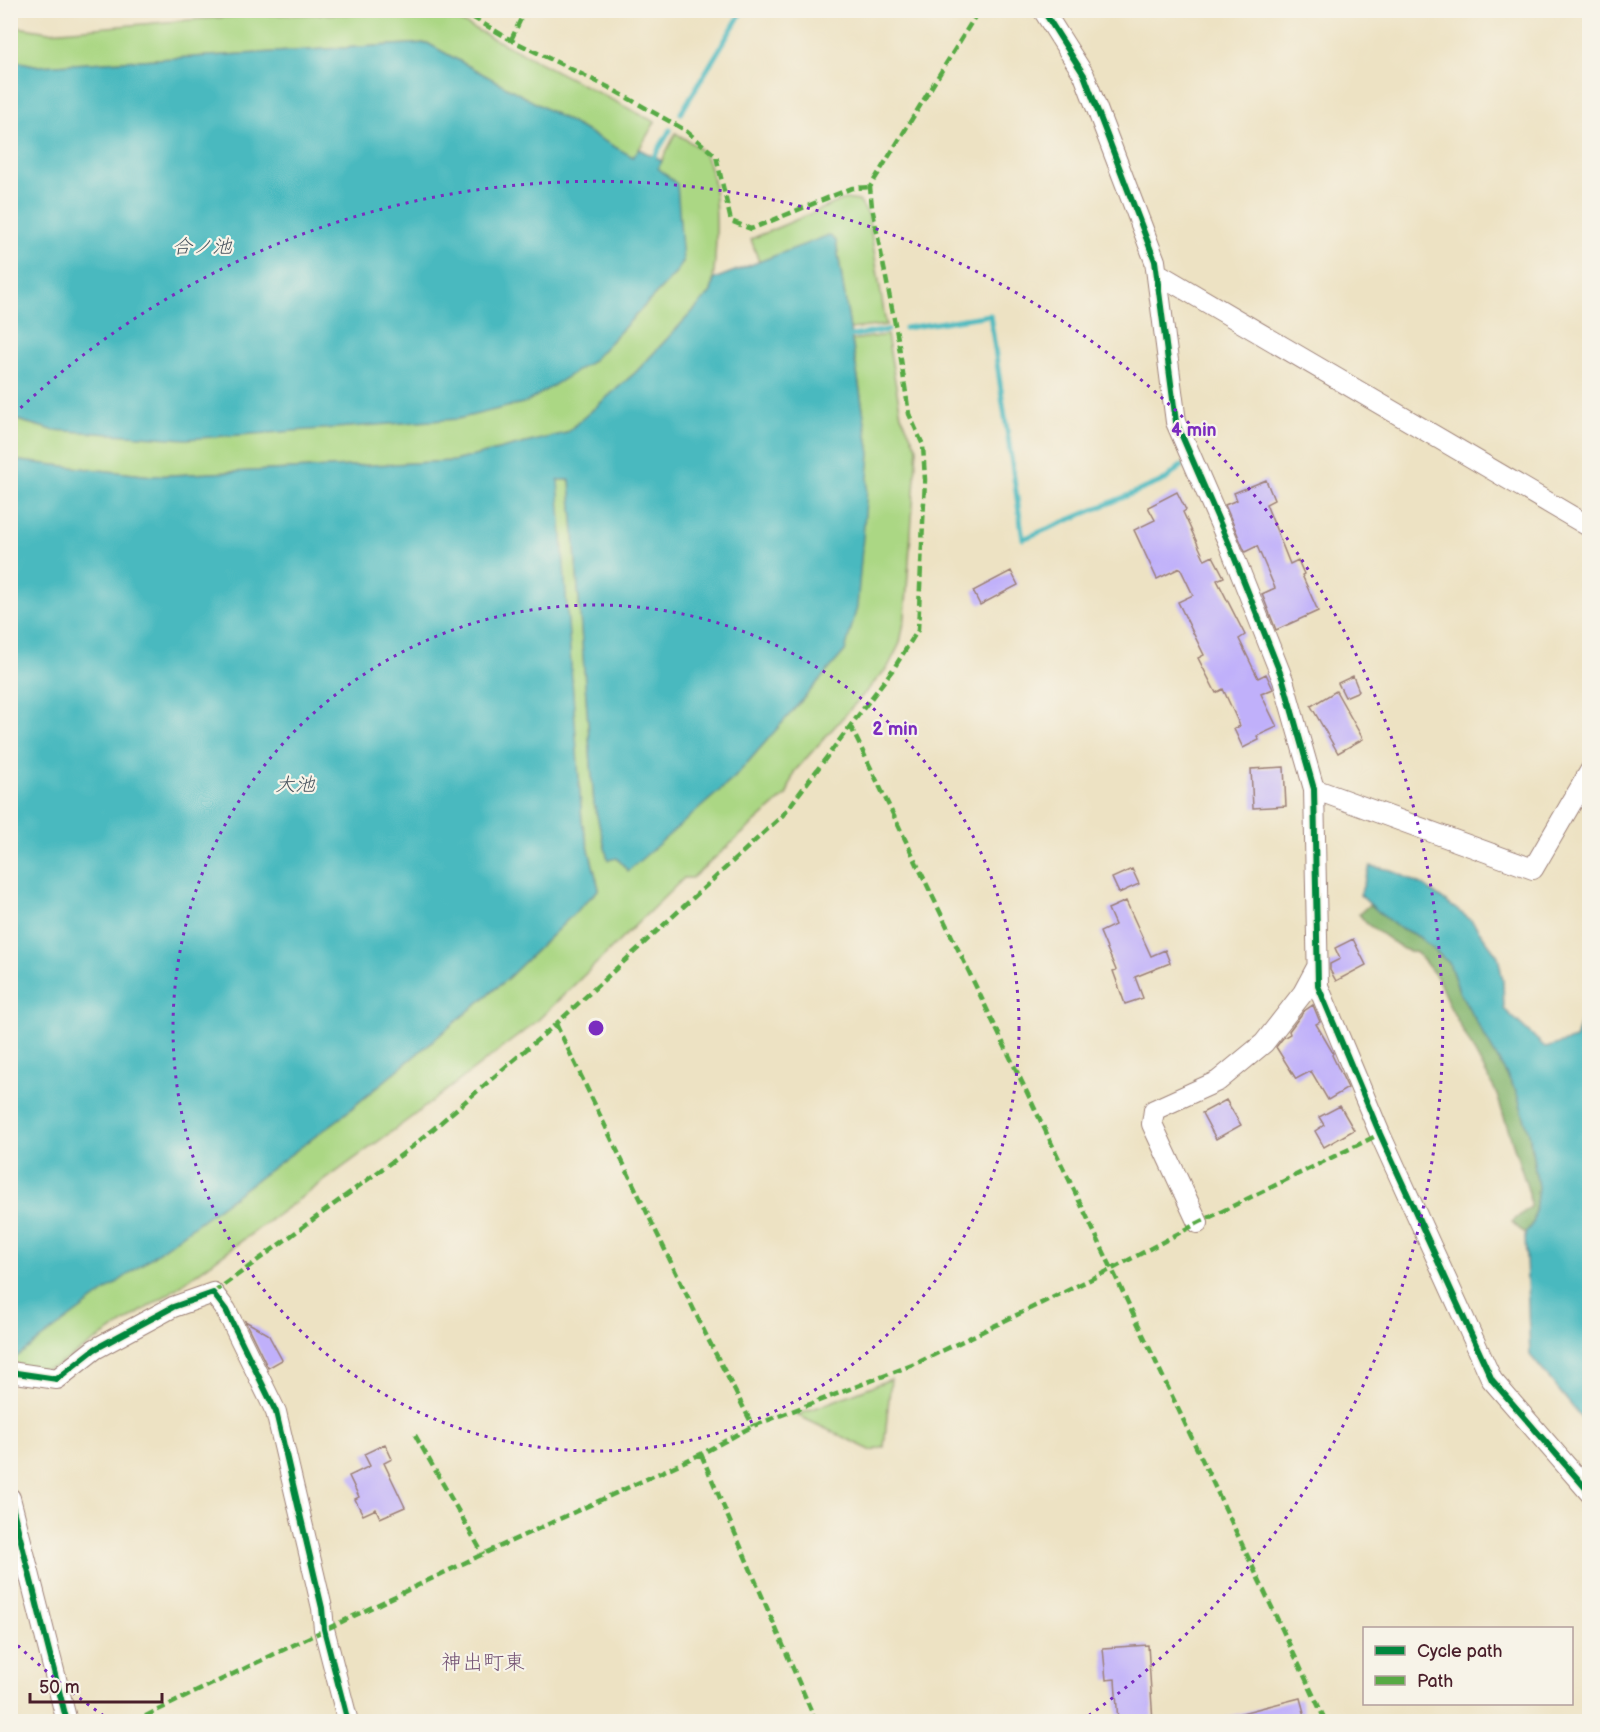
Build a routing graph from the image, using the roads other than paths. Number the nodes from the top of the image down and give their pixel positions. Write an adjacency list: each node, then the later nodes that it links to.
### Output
1 (1043, 10): 2 (street)
2 (1156, 273): 3 (street); 5 (street)
3 (1590, 527)
4 (1590, 771): 5 (street)
5 (1314, 789): 6 (street)
6 (1317, 967): 7 (street); 9 (street)
7 (1198, 1223)
8 (10, 1372): 12 (street)
9 (1590, 1493)
10 (10, 1498): 11 (street)
11 (67, 1722)
12 (348, 1722)

